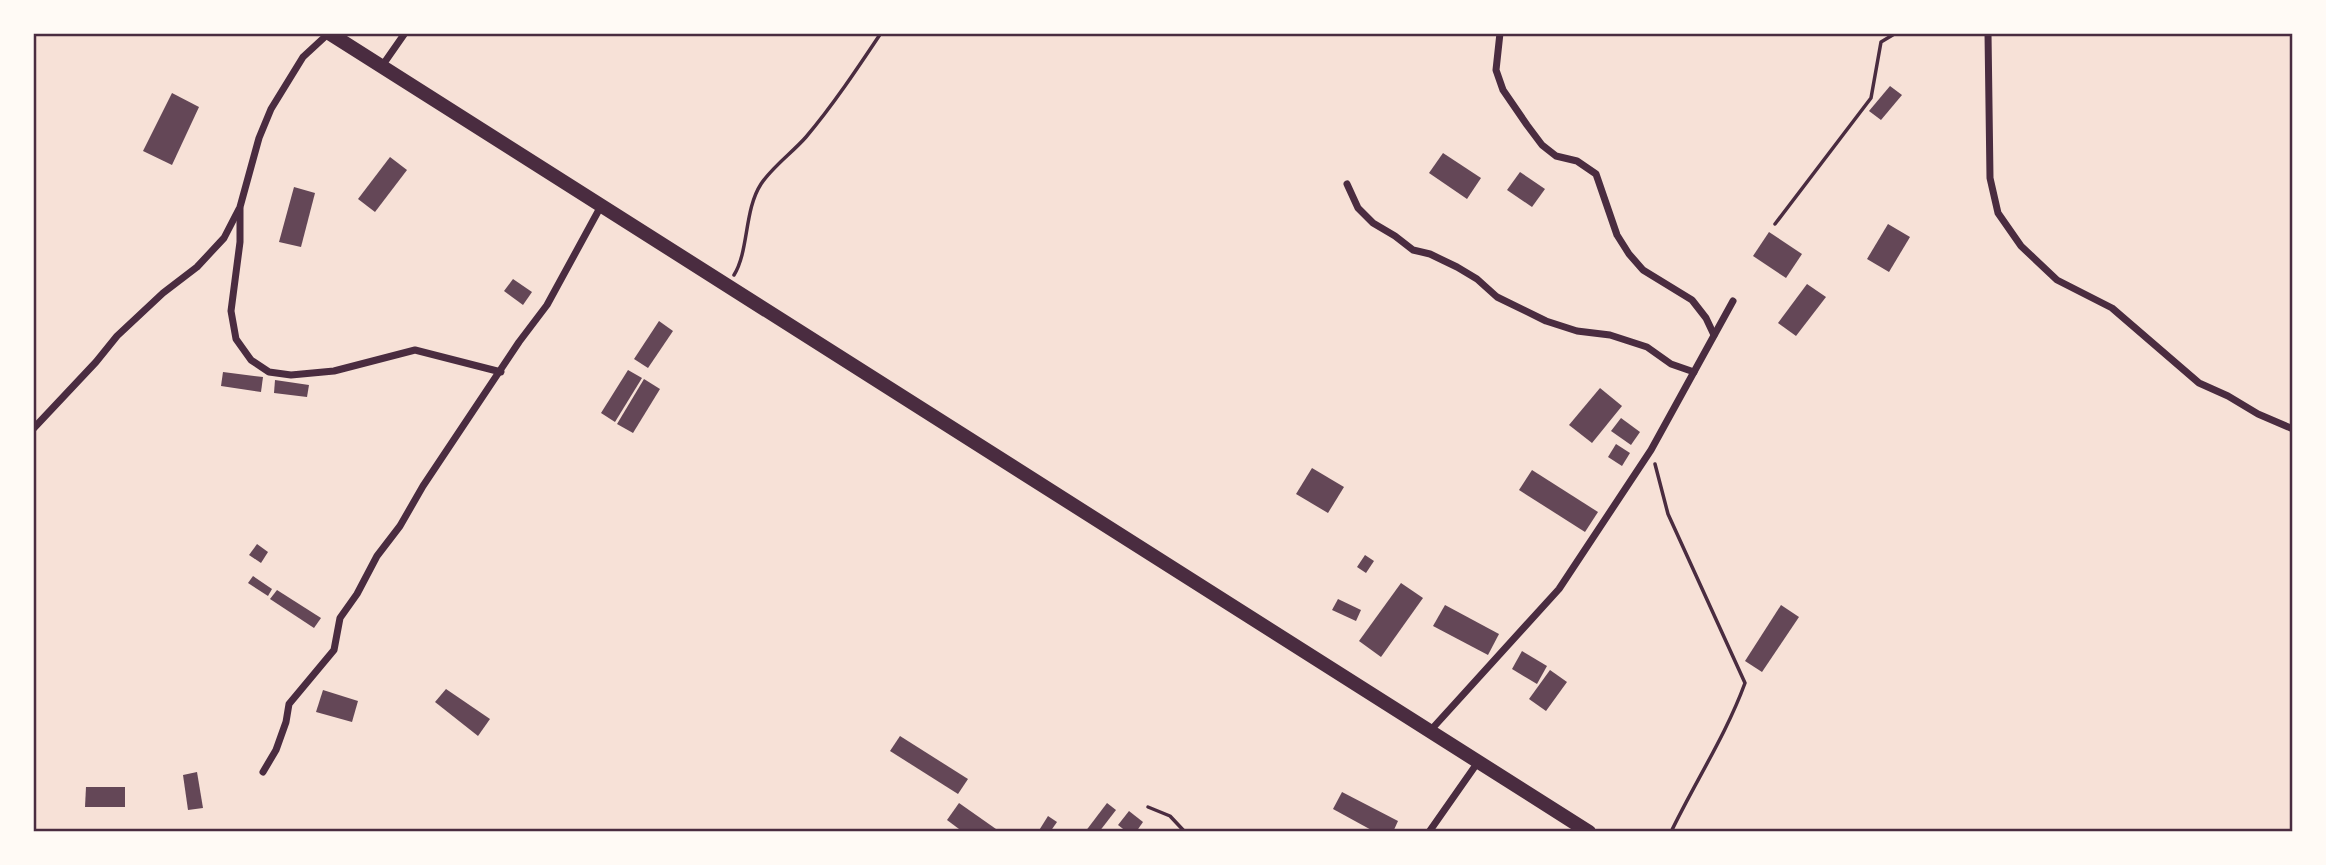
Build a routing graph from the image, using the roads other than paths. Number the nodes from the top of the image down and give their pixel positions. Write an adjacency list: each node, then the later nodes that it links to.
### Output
1 (329, 33): 5 (main road); 8 (street)
2 (405, 33): 5 (street)
3 (1500, 33): 10 (street)
4 (1988, 33): 14 (street)
5 (382, 66): 7 (main road)
6 (1347, 184): 12 (street)
7 (601, 206): 11 (street); 15 (main road)
8 (240, 207): 11 (street); 13 (street)
9 (1733, 300): 10 (street)
10 (1714, 335): 12 (street)
11 (501, 372): 17 (street)
12 (1694, 372): 15 (street)
13 (33, 429)
14 (2293, 429)
15 (1430, 731): 16 (main road)
16 (1478, 762): 18 (street); 19 (main road)
17 (263, 772)
18 (1429, 832)
19 (1589, 832)

